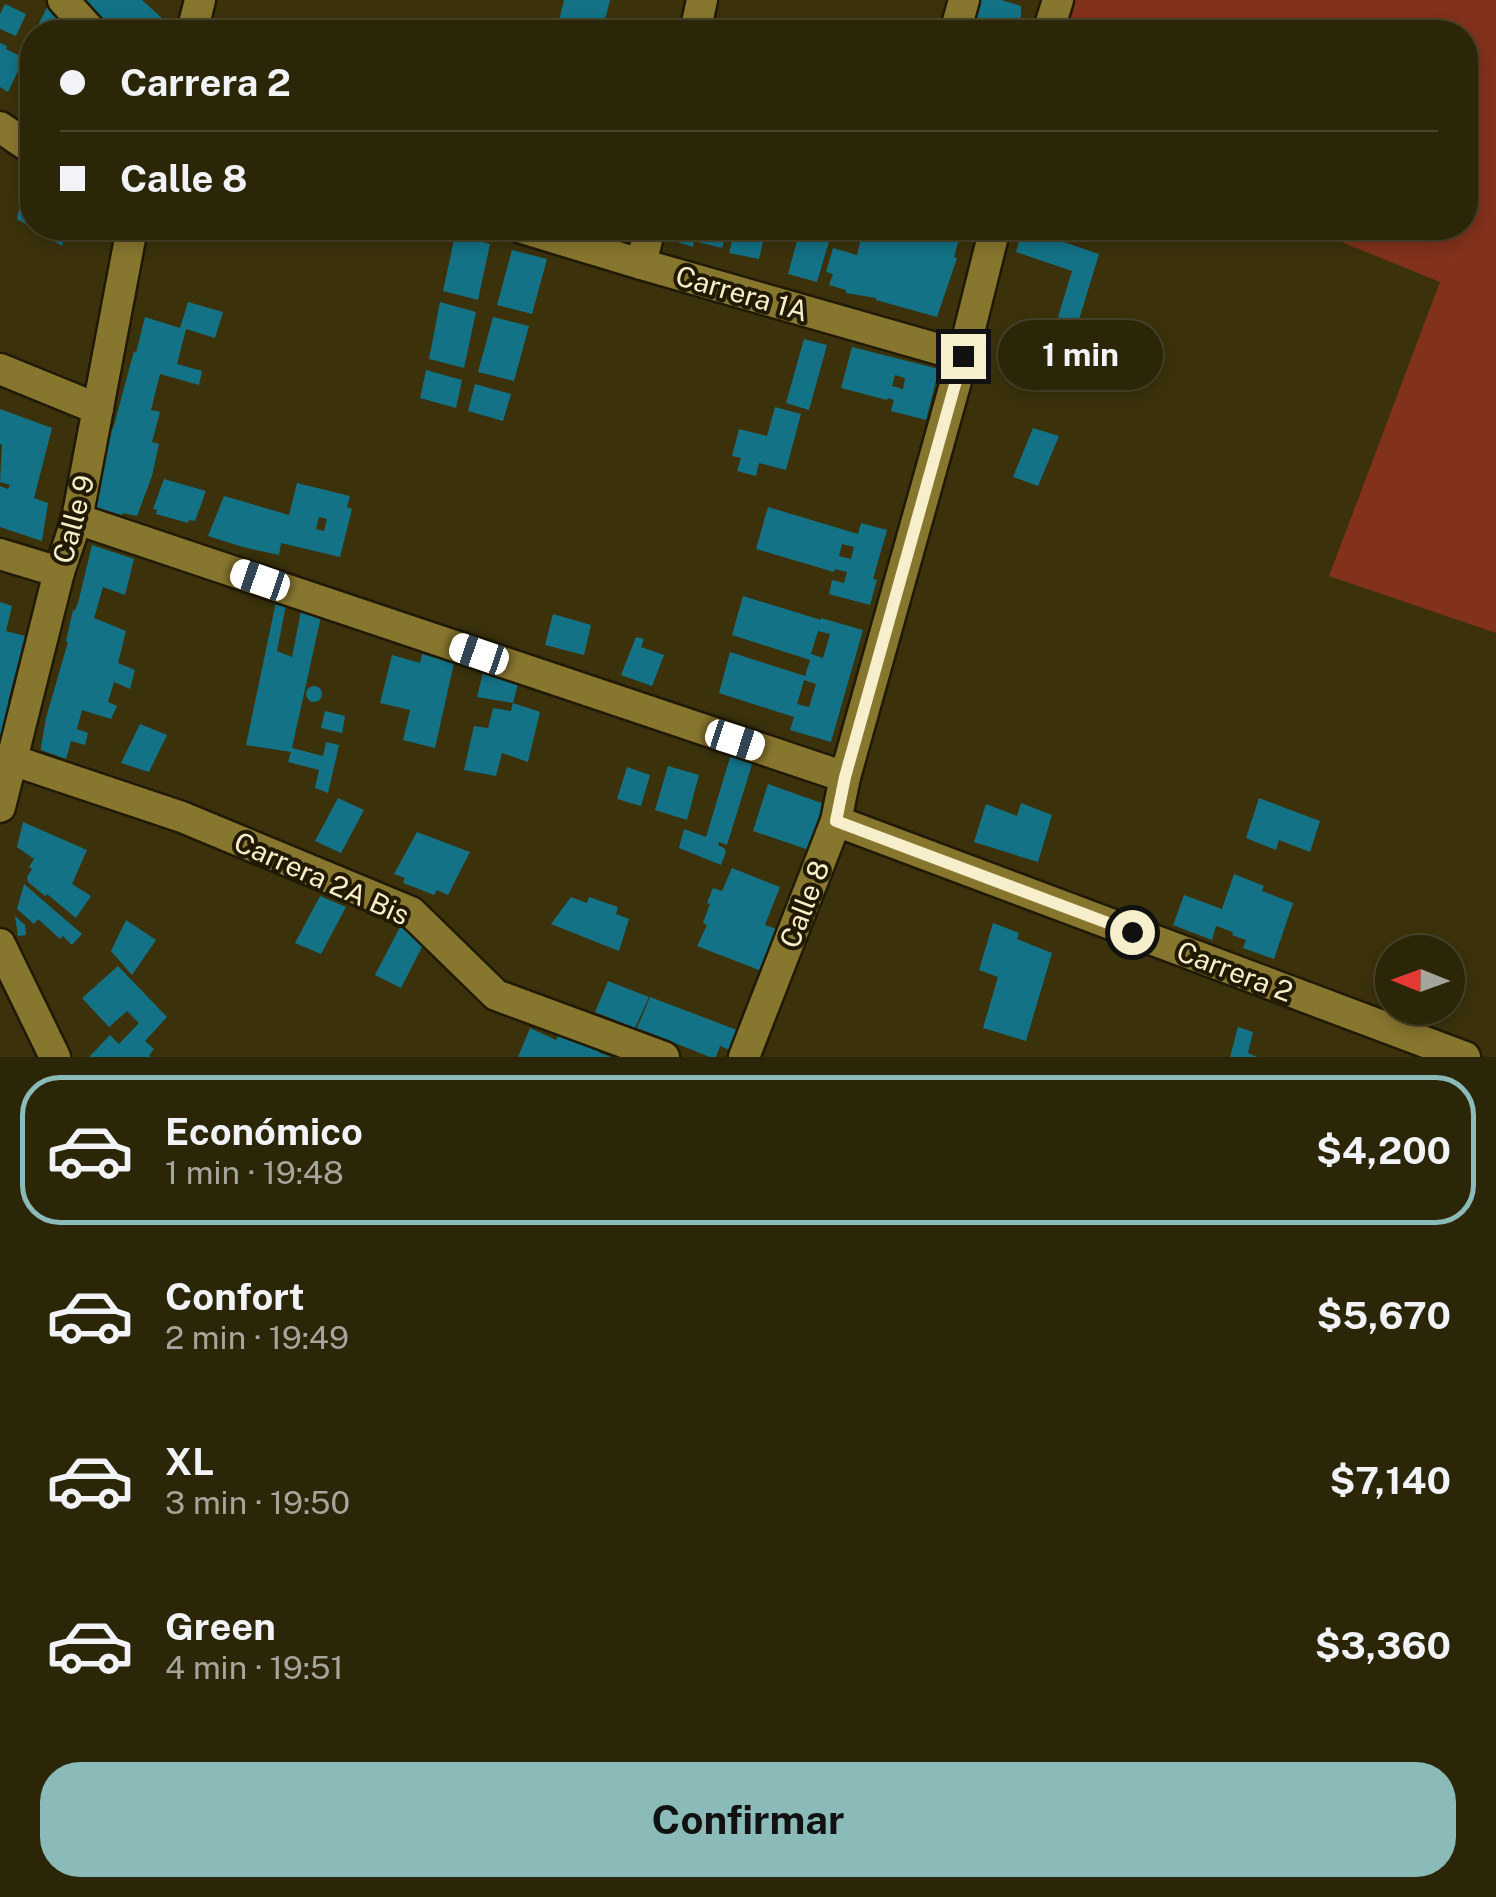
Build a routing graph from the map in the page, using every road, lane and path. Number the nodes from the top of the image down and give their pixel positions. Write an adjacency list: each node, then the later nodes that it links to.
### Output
1 (63, 0): 2 (street)
2 (81, 20)
3 (130, 240): 10 (street, Calle 9)
4 (562, 240): 7 (street, Carrera 1A)
5 (647, 240): 7 (street)
6 (993, 240): 8 (street, Calle 8)
7 (641, 264): 8 (street, Carrera 1A)
8 (963, 356): 15 (street, Calle 8)
9 (0, 369): 10 (street)
10 (98, 410): 11 (street, Calle 9)
11 (77, 518): 13 (street, Calle 9); 15 (street)
12 (0, 554): 13 (street)
13 (60, 572): 14 (street, Calle 9)
14 (12, 760): 16 (street, Calle 9); 20 (street, Carrera 2A Bis)
15 (845, 777): 17 (street, Calle 8)
16 (0, 808)
17 (836, 821): 21 (street, Calle 8); 22 (street, Carrera 2)
18 (0, 944): 19 (street)
19 (56, 1057)
20 (664, 1057)
21 (744, 1057)
22 (1465, 1057)

